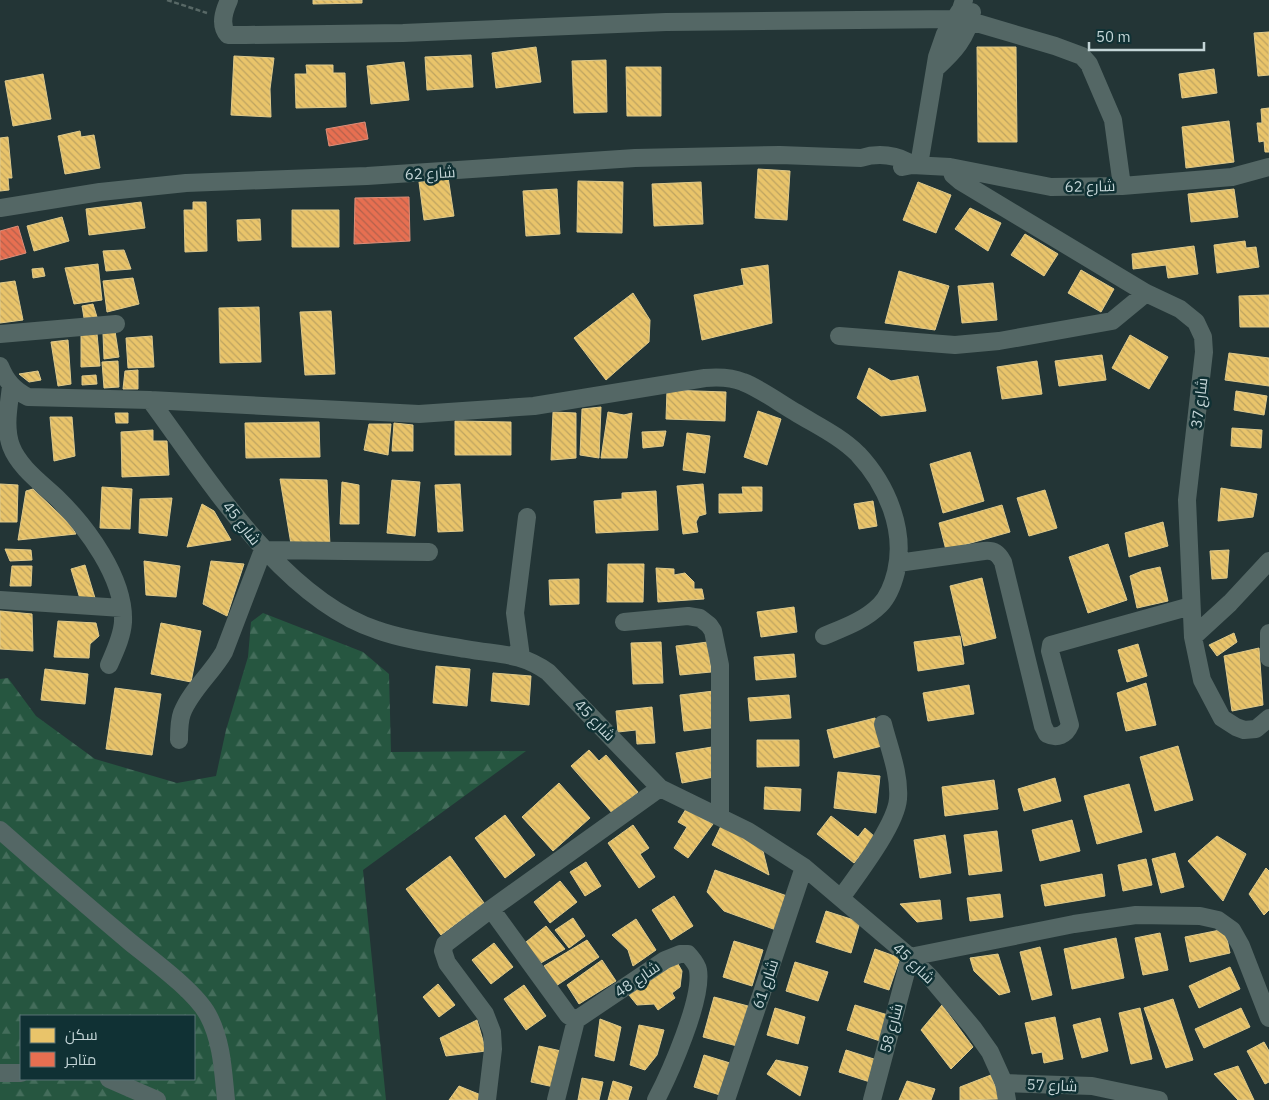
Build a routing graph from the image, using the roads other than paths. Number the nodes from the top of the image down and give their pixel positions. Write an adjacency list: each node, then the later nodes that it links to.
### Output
1 (230, 0): 4 (street)
2 (964, 0): 4 (street)
3 (974, 0): 4 (street)
4 (962, 20): 5 (street); 8 (street)
5 (915, 165): 6 (street, شارع 62); 9 (street, شارع 62)
6 (950, 167): 8 (street, شارع 62); 10 (street, شارع 37)
7 (1269, 167): 8 (street, شارع 62)
8 (1122, 186)
9 (0, 208)
10 (1146, 293): 13 (street); 23 (street, شارع 37)
11 (116, 324): 12 (street)
12 (0, 334)
13 (840, 336)
14 (0, 366): 15 (street)
15 (11, 386): 16 (street); 24 (street)
16 (150, 400): 18 (street, شارع 45); 21 (street)
17 (527, 517): 29 (street)
18 (263, 550): 19 (street); 29 (street, شارع 45); 34 (street)
19 (429, 552)
20 (1269, 561): 28 (street)
21 (898, 563): 23 (street); 27 (street)
22 (0, 600): 24 (street)
23 (1191, 606): 28 (street, شارع 37)
24 (122, 608): 31 (street)
25 (624, 622): 36 (street)
26 (1269, 633): 30 (street)
27 (824, 636)
28 (1193, 637): 32 (street, شارع 37)
29 (521, 657): 35 (street, شارع 45)
30 (1269, 658)
31 (109, 665)
32 (1269, 718)
33 (883, 724): 39 (street)
34 (179, 740)
35 (660, 788): 36 (street, شارع 45); 40 (street)
36 (720, 817): 38 (street, شارع 45)
37 (0, 830): 49 (street)
38 (804, 867): 39 (street, شارع 45); 53 (street, شارع 61)
39 (841, 898): 41 (street, شارع 45)
40 (491, 909): 43 (street); 50 (street)
41 (910, 957): 42 (street); 47 (street, شارع 45); 54 (street, شارع 58)
42 (1269, 1018)
43 (576, 1020): 51 (street); 52 (street, شارع 48)
44 (0, 1073): 45 (street)
45 (20, 1073)
46 (110, 1080): 48 (street)
47 (1004, 1082): 55 (street, شارع 45); 56 (street, شارع 57)
48 (157, 1100)
49 (226, 1100)
50 (487, 1100)
51 (556, 1100)
52 (656, 1100)
53 (726, 1100)
54 (872, 1100)
55 (1007, 1100)
56 (1158, 1100)

